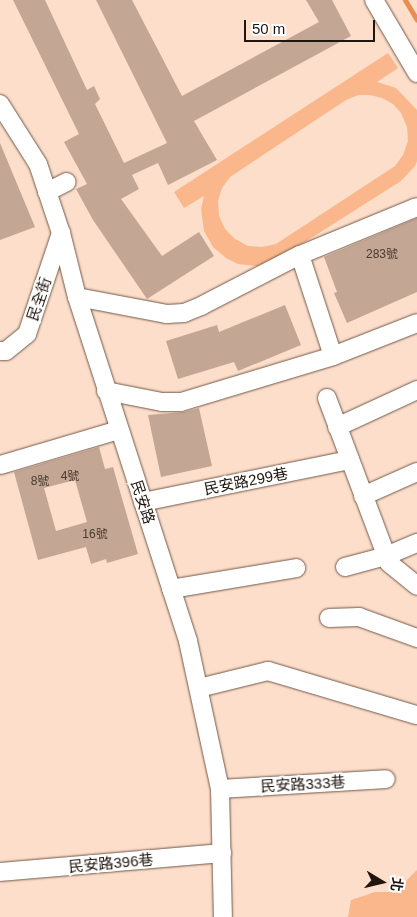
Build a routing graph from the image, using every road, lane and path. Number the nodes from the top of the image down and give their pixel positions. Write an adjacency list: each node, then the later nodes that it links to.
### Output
1 (374, 0): 2 (street)
2 (417, 73)
3 (0, 104): 5 (street, 民安路)
4 (67, 182): 5 (street)
5 (47, 192): 7 (street, 民安路)
6 (417, 207): 8 (street)
7 (61, 233): 9 (street, 民安路); 11 (street, 民全街)
8 (300, 255): 9 (street); 12 (street)
9 (77, 296): 13 (street, 民安路)
10 (417, 323): 12 (street)
11 (0, 351)
12 (333, 356): 13 (street)
13 (106, 390): 17 (street, 民安路)
14 (417, 390): 16 (street)
15 (327, 398): 16 (street)
16 (337, 427): 18 (street)
17 (119, 430): 19 (street); 22 (street, 民安路)
18 (350, 460): 21 (street); 22 (street, 民安路299巷)
19 (0, 465)
20 (417, 472): 21 (street)
21 (363, 496): 24 (street)
22 (143, 502): 28 (street, 民安路)
23 (417, 544): 24 (street)
24 (386, 556): 25 (street); 27 (street)
25 (344, 567)
26 (296, 568): 28 (street)
27 (417, 586)
28 (171, 589): 31 (street, 民安路)
29 (329, 618): 30 (street)
30 (417, 638)
31 (199, 688): 32 (street); 34 (street, 民安路)
32 (417, 715)
33 (386, 780): 34 (street, 民安路333巷)
34 (220, 789): 35 (street, 民安路)
35 (222, 853): 36 (street, 民安路396巷); 37 (street, 民安路)
36 (0, 872)
37 (224, 917)

